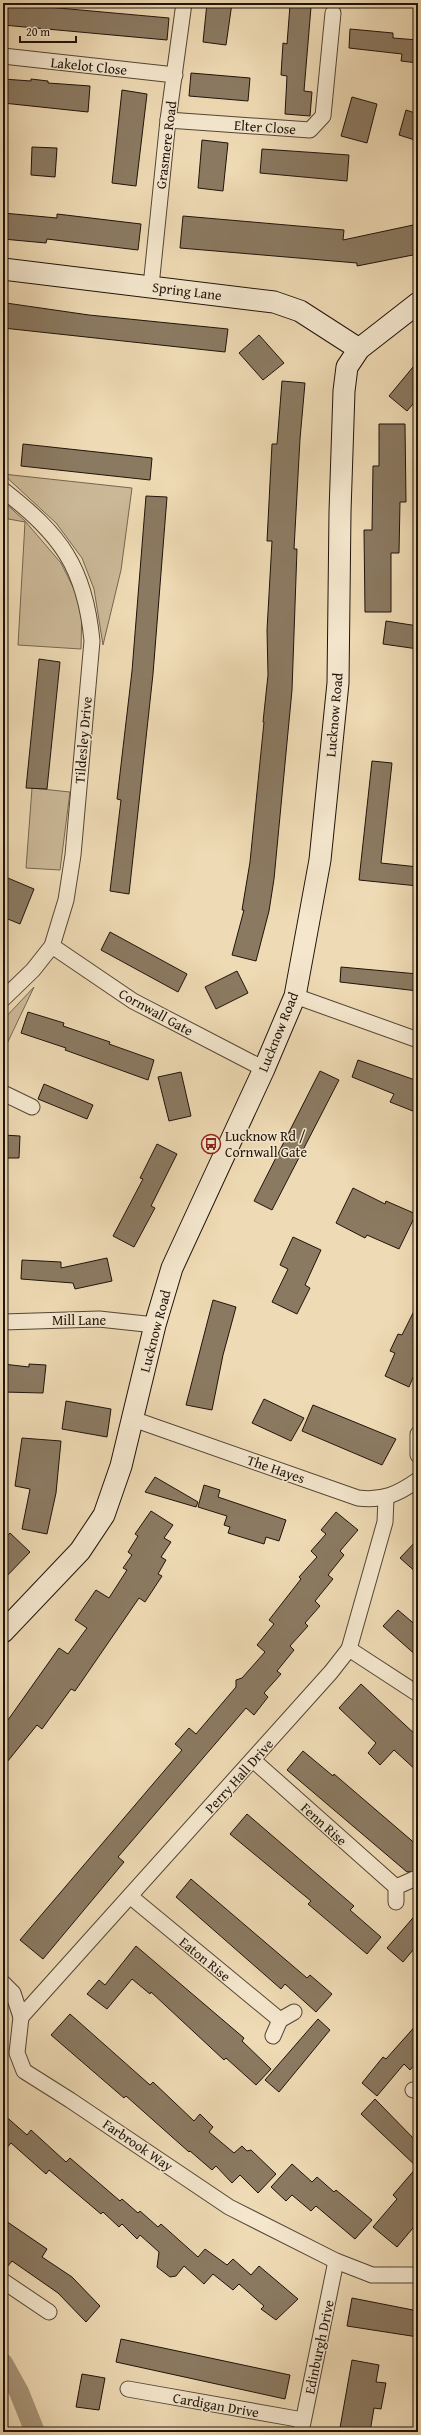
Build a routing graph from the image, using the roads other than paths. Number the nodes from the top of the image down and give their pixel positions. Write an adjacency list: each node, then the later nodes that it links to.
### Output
1 (184, 3): 4 (street, Grasmere Road)
2 (333, 12): 5 (street, Elter Close)
3 (3, 56): 4 (street, Lakelot Close)
4 (175, 75): 5 (street, Grasmere Road)
5 (168, 120): 7 (street, Grasmere Road)
6 (3, 269): 7 (street, Spring Lane)
7 (151, 286): 9 (street, Spring Lane)
8 (418, 303): 9 (street)
9 (359, 349): 12 (street, Lucknow Road)
10 (3, 490): 11 (street, Tildesley Drive)
11 (52, 946): 13 (street, Tildesley Drive); 15 (street, Cornwall Gate)
12 (294, 996): 14 (street); 15 (street, Lucknow Road)
13 (3, 999)
14 (418, 1040)
15 (264, 1069): 19 (street, Lucknow Road)
16 (3, 1093): 17 (street)
17 (32, 1107)
18 (3, 1322): 19 (street, Mill Lane)
19 (155, 1325): 20 (street, Lucknow Road)
20 (133, 1419): 24 (street, The Hayes); 25 (street, Lucknow Road)
21 (418, 1434): 22 (street)
22 (418, 1455)
23 (418, 1480): 24 (street, The Hayes)
24 (386, 1498): 26 (street, Perry Hall Drive)
25 (3, 1632)
26 (349, 1649): 27 (street); 28 (street, Perry Hall Drive)
27 (418, 1694)
28 (253, 1760): 29 (street, Fenn Rise); 30 (street, Perry Hall Drive)
29 (414, 1879)
30 (131, 1897): 33 (street, Perry Hall Drive); 34 (street, Eaton Rise)
31 (3, 1983): 33 (street, Farbrook Way)
32 (294, 2012): 34 (street)
33 (21, 2017): 36 (street, Farbrook Way)
34 (280, 2020): 35 (street)
35 (273, 2036)
36 (336, 2261): 37 (street); 41 (street, Edinburgh Drive)
37 (418, 2275)
38 (3, 2281): 39 (street)
39 (49, 2312)
40 (128, 2390): 41 (street, Cardigan Drive)
41 (302, 2426)

